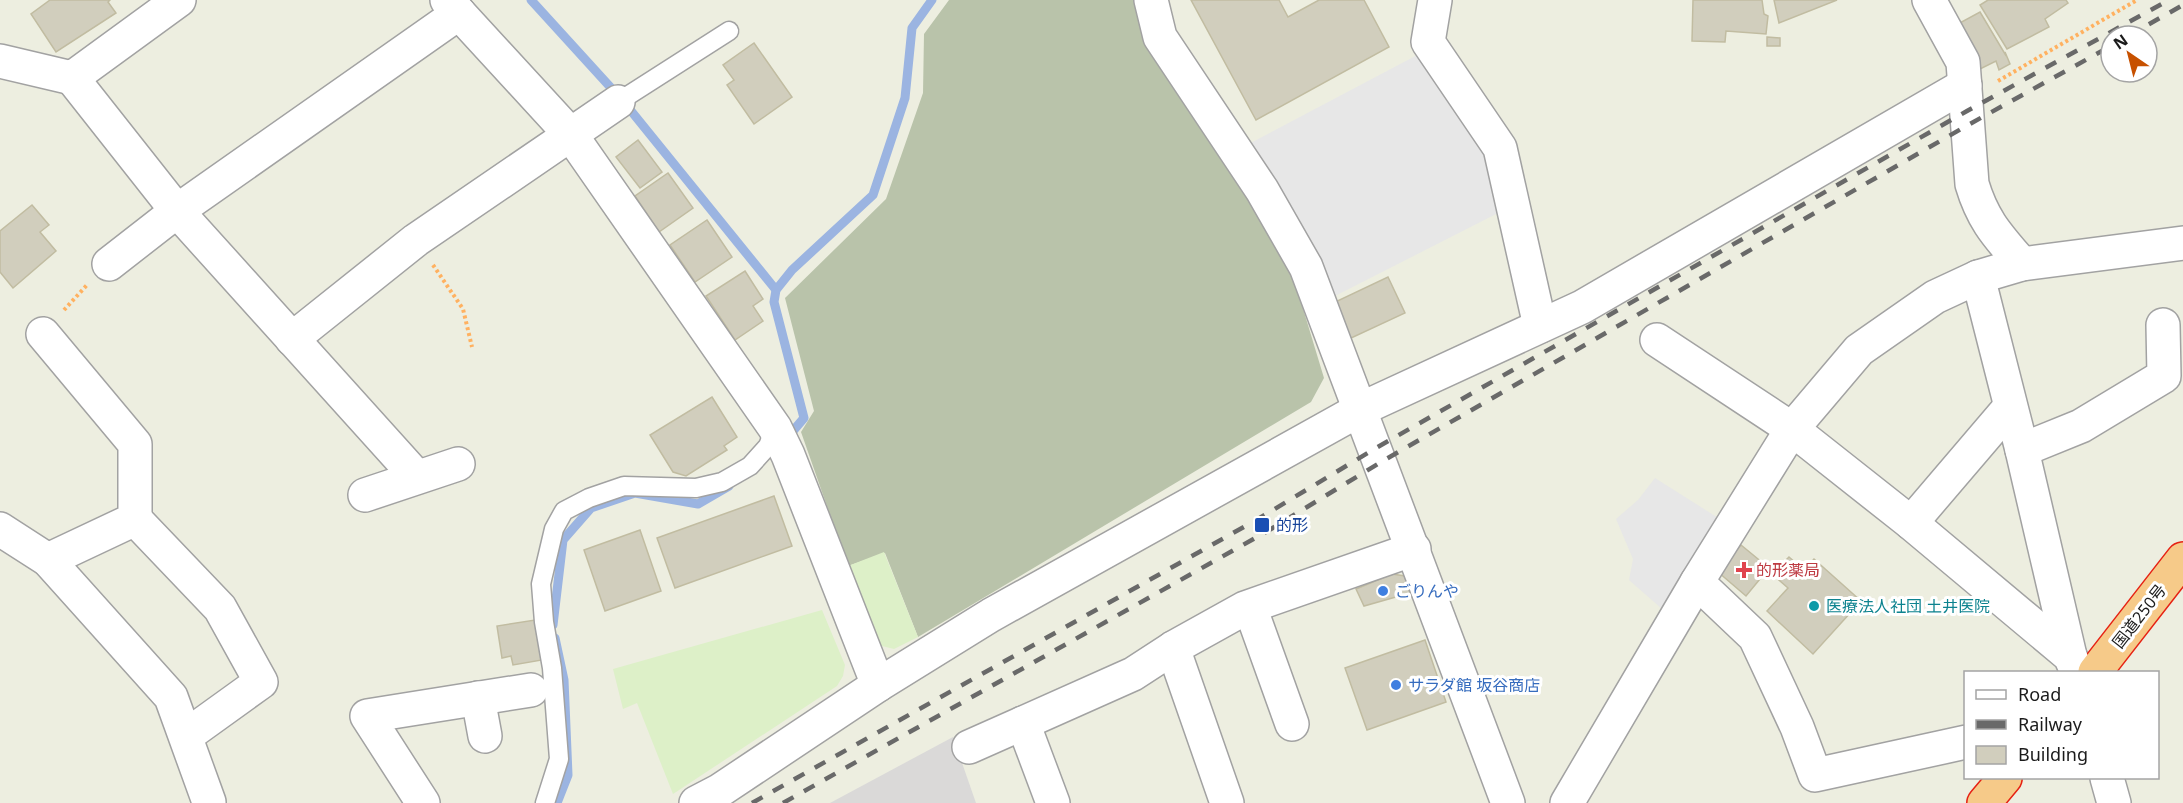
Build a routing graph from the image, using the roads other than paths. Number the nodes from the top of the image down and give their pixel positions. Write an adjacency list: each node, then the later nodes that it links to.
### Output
1 (179, 0): 8 (street)
2 (1151, 0): 23 (street)
3 (1435, 0): 18 (street)
4 (1929, 0): 9 (street)
5 (453, 7): 11 (street); 12 (street)
6 (729, 31): 10 (lane)
7 (0, 61): 8 (street)
8 (72, 78): 12 (street)
9 (1966, 92): 15 (street); 18 (street)
10 (618, 102): 11 (street)
11 (571, 135): 20 (street); 25 (street)
12 (177, 211): 14 (street); 20 (street)
13 (2183, 243): 15 (street)
14 (109, 264)
15 (2022, 264): 16 (street)
16 (1978, 277): 22 (street); 24 (street)
17 (2163, 325): 26 (street)
18 (1540, 326): 23 (street)
19 (43, 334): 30 (street)
20 (292, 339): 28 (street)
21 (1657, 340): 24 (street)
22 (2010, 407): 26 (street); 31 (street)
23 (1361, 409): 33 (street); 40 (street)
24 (1792, 429): 31 (street); 36 (street)
25 (782, 442): 40 (street); 53 (lane)
26 (2022, 450): 39 (street)
27 (458, 464): 28 (street)
28 (416, 476): 29 (street)
29 (365, 495)
30 (135, 519): 35 (street); 45 (street)
31 (1911, 523): 39 (street)
32 (0, 529): 35 (street)
33 (1414, 549): 37 (street); 57 (street)
34 (2183, 559): 39 (highway, 国道250号)
35 (48, 560): 45 (street)
36 (1697, 582): 47 (street); 58 (street)
37 (1250, 607): 38 (street); 44 (street)
38 (1173, 648): 43 (street); 56 (street)
39 (2080, 667)
40 (878, 685): 54 (street)
41 (531, 690): 42 (street)
42 (478, 698): 46 (street); 52 (street)
43 (1023, 723): 48 (street); 55 (street)
44 (1292, 724)
45 (186, 736): 51 (street)
46 (485, 736)
47 (1964, 742)
48 (969, 747)
49 (2003, 779): 59 (highway)
50 (2108, 779): 60 (street)
51 (209, 802)
52 (423, 803)
53 (545, 803)
54 (696, 803)
55 (1053, 803)
56 (1227, 803)
57 (1508, 803)
58 (1567, 803)
59 (1984, 803)
60 (2114, 803)

